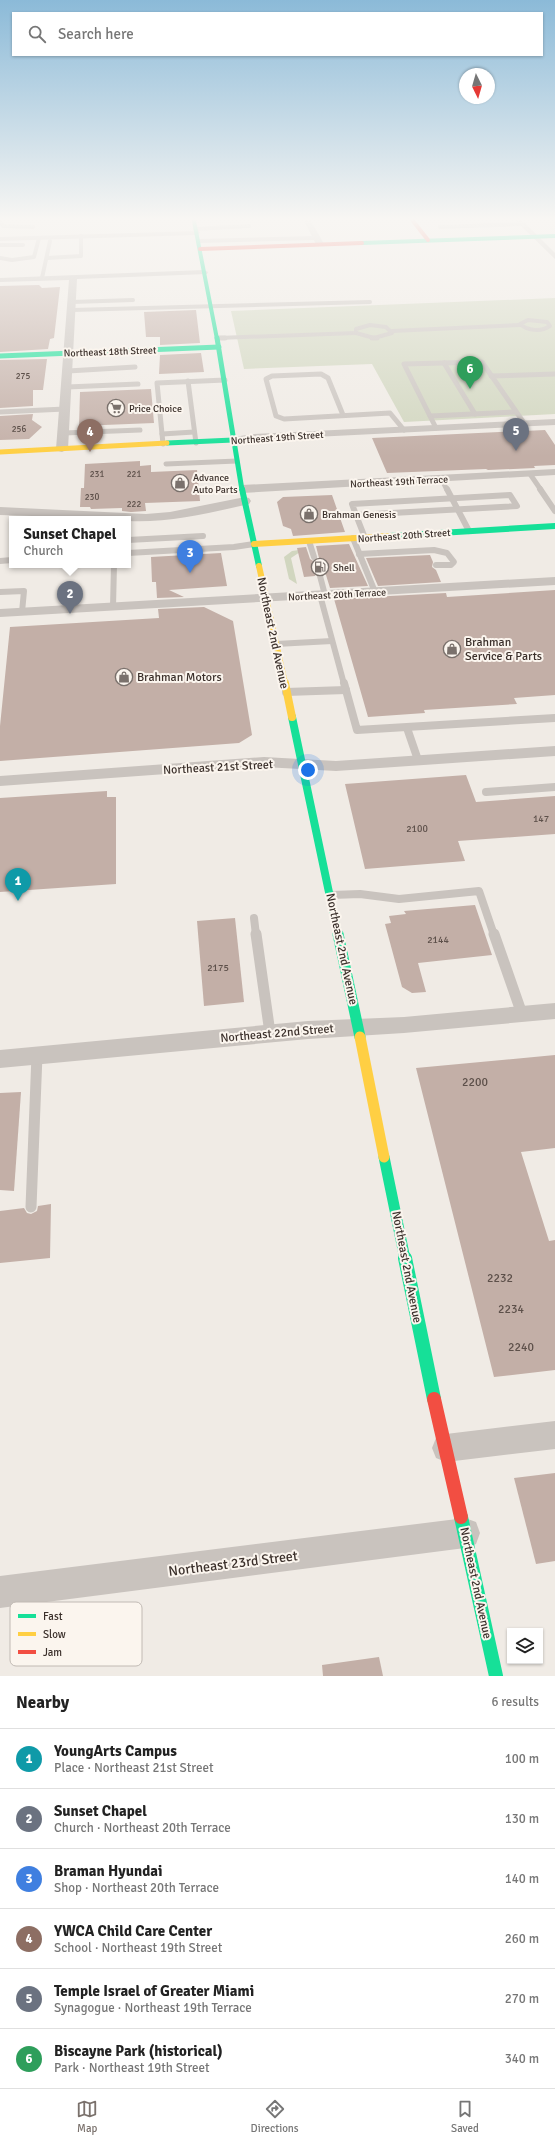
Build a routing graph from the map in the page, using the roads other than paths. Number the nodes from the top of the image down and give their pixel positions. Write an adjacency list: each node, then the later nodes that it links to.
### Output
1 (72, 299): 6 (street)
2 (210, 299): 5 (main road, Northeast 2nd Avenue)
3 (133, 300): 6 (lane)
4 (370, 302): 5 (lane)
5 (211, 305): 6 (lane); 12 (main road, Northeast 2nd Avenue)
6 (72, 306): 14 (street)
7 (549, 324): 8 (lane); 9 (lane); 9 (lane)
8 (555, 324)
9 (520, 325): 10 (lane)
10 (392, 331): 11 (lane); 11 (lane)
11 (356, 332): 12 (lane)
12 (219, 342): 14 (main road, Northeast 18th Street); 21 (main road, Northeast 2nd Avenue)
13 (0, 349): 14 (main road, Northeast 18th Street)
14 (70, 350): 15 (main road, Northeast 18th Street); 18 (street)
15 (0, 356)
16 (444, 363): 20 (lane); 28 (lane); 30 (lane)
17 (135, 368): 18 (lane)
18 (68, 371): 24 (street)
19 (555, 374): 20 (lane)
20 (491, 376): 27 (lane)
21 (225, 380): 22 (lane); 39 (main road, Northeast 2nd Avenue)
22 (188, 381): 36 (lane); 38 (lane)
23 (138, 384): 24 (lane)
24 (67, 387): 25 (street)
25 (65, 409): 26 (lane); 37 (street)
26 (0, 412)
27 (516, 412): 28 (lane); 32 (lane)
28 (475, 414): 30 (lane)
29 (343, 415): 29 (lane); 35 (lane)
30 (430, 416): 33 (lane)
31 (555, 422): 32 (street, Northeast 19th Street)
32 (524, 423): 33 (street, Northeast 19th Street)
33 (436, 428): 35 (street, Northeast 19th Street)
34 (140, 430): 37 (lane)
35 (404, 430): 39 (street, Northeast 19th Street)
36 (194, 432): 38 (lane); 40 (lane)
37 (64, 433): 42 (street)
38 (162, 434): 41 (lane)
39 (233, 440): 40 (main road, Northeast 19th Street); 44 (main road, Northeast 2nd Avenue)
40 (196, 443): 41 (main road, Northeast 19th Street)
41 (163, 444): 42 (main road, Northeast 19th Street)
42 (62, 449): 43 (main road, Northeast 19th Street)
43 (0, 452)
44 (238, 461): 45 (lane); 49 (main road, Northeast 2nd Avenue)
45 (166, 464)
46 (555, 472): 47 (street, Northeast 19th Terrace)
47 (530, 474): 48 (street, Northeast 19th Terrace); 53 (lane)
48 (441, 478): 49 (street, Northeast 19th Terrace); 50 (lane)
49 (243, 495): 56 (street); 64 (main road, Northeast 2nd Avenue)
50 (451, 498): 51 (lane); 51 (lane); 55 (lane)
51 (458, 510): 55 (lane); 58 (lane)
52 (0, 511): 54 (street)
53 (555, 511)
54 (85, 516)
55 (356, 516): 61 (lane)
56 (131, 518)
57 (555, 526): 58 (main road, Northeast 20th Street)
58 (469, 531): 61 (main road, Northeast 20th Street)
59 (203, 536): 62 (lane)
60 (352, 538): 61 (main road, Northeast 20th Street); 63 (main road, Northeast 20th Street); 66 (lane)
61 (365, 538)
62 (131, 540)
63 (309, 541): 64 (main road, Northeast 20th Street); 67 (lane)
64 (254, 544): 65 (lane); 77 (main road, Northeast 2nd Avenue)
65 (131, 553)
66 (359, 554): 68 (lane); 70 (lane)
67 (314, 556)
68 (436, 565)
69 (114, 568): 78 (lane)
70 (365, 569): 71 (lane); 75 (lane)
71 (374, 569)
72 (320, 576): 76 (lane)
73 (555, 581): 75 (street, Northeast 20th Terrace)
74 (0, 592): 79 (lane)
75 (375, 592): 76 (street, Northeast 20th Terrace)
76 (322, 595): 77 (street, Northeast 20th Terrace); 81 (lane)
77 (265, 598): 78 (street, Northeast 20th Terrace); 82 (main road, Northeast 2nd Avenue)
78 (113, 607): 79 (street, Northeast 20th Terrace)
79 (22, 612): 80 (street, Northeast 20th Terrace)
80 (0, 613)
81 (332, 641): 82 (lane); 83 (lane)
82 (276, 644): 84 (main road, Northeast 2nd Avenue)
83 (346, 690): 84 (lane); 86 (lane)
84 (286, 692): 89 (main road, Northeast 2nd Avenue)
85 (555, 718): 86 (lane)
86 (407, 728): 88 (lane)
87 (555, 751): 88 (street, Northeast 21st Street)
88 (418, 760): 89 (street, Northeast 21st Street)
89 (302, 765): 90 (street, Northeast 21st Street); 93 (main road, Northeast 2nd Avenue)
90 (0, 781)
91 (555, 787): 92 (lane)
92 (486, 792)
93 (331, 895): 96 (lane); 97 (main road, Northeast 2nd Avenue)
94 (254, 918): 98 (lane)
95 (555, 1011): 96 (street, Northeast 22nd Street)
96 (522, 1014): 97 (street, Northeast 22nd Street)
97 (358, 1027): 98 (street, Northeast 22nd Street); 103 (main road, Northeast 2nd Avenue)
98 (270, 1034): 99 (street, Northeast 22nd Street)
99 (38, 1056): 100 (street, Northeast 22nd Street); 101 (lane)
100 (0, 1059)
101 (31, 1207)
102 (555, 1435): 103 (street)
103 (446, 1448): 104 (main road, Northeast 2nd Avenue)
104 (465, 1533): 105 (street, Northeast 23rd Street); 106 (main road, Northeast 2nd Avenue)
105 (0, 1592)
106 (496, 1676)

